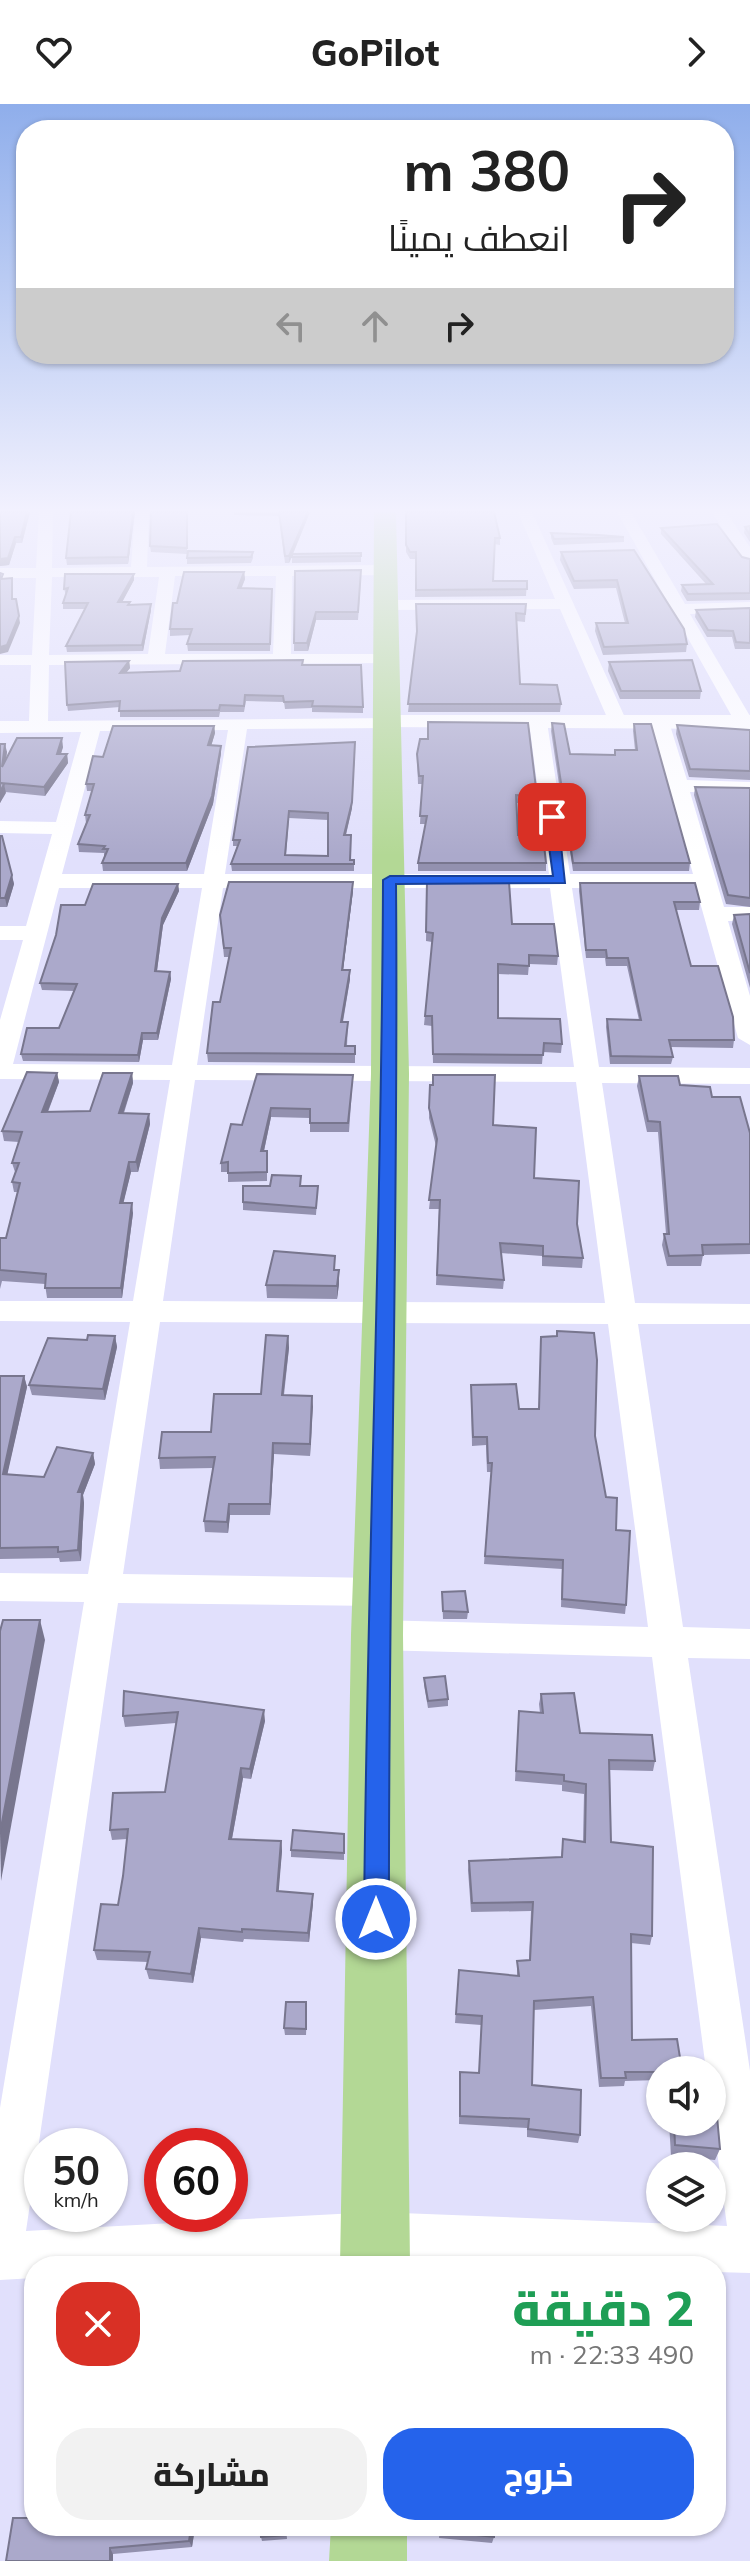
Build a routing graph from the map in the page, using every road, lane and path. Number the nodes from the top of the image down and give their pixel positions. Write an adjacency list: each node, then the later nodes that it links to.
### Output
1 (43, 627): 11 (street)
2 (160, 627): 7 (street)
3 (283, 627): 8 (street)
4 (388, 627): 9 (main road)
5 (580, 627): 14 (street)
6 (687, 627): 16 (street)
7 (156, 659): 8 (street); 11 (street)
8 (282, 659): 9 (street)
9 (388, 659): 12 (main road)
10 (0, 660): 11 (street)
11 (43, 660): 18 (street)
12 (388, 722): 13 (street); 17 (street); 26 (main road)
13 (538, 722): 14 (street); 27 (street)
14 (618, 722): 15 (street)
15 (660, 722): 16 (street); 21 (street)
16 (747, 722)
17 (238, 724): 19 (street); 25 (street)
18 (38, 726): 19 (street); 20 (street)
19 (92, 726): 24 (street)
20 (0, 727)
21 (678, 786): 22 (street); 29 (street)
22 (750, 788)
23 (0, 827): 24 (street)
24 (64, 828): 28 (street)
25 (213, 880): 26 (street); 28 (street); 36 (street)
26 (390, 880): 27 (street); 37 (main road)
27 (561, 880): 29 (street); 38 (street)
28 (50, 881): 33 (street)
29 (705, 881): 30 (street)
30 (716, 914): 31 (street); 34 (street)
31 (750, 914)
32 (0, 933): 33 (street)
33 (36, 933): 35 (street)
34 (750, 1038)
35 (0, 1068): 36 (street)
36 (183, 1072): 37 (street); 41 (street)
37 (390, 1074): 38 (street); 42 (main road)
38 (588, 1075): 39 (street); 43 (street)
39 (750, 1076)
40 (0, 1311): 41 (street)
41 (145, 1311): 42 (street); 46 (street)
42 (383, 1311): 43 (street); 47 (main road)
43 (621, 1313): 44 (street); 48 (street)
44 (750, 1314)
45 (0, 1587): 46 (street)
46 (102, 1588): 47 (street); 53 (street)
47 (378, 1613): 48 (street); 51 (main road)
48 (668, 1643): 49 (street); 50 (street)
49 (750, 1644)
50 (750, 2226)
51 (375, 2250): 52 (street); 53 (street)
52 (750, 2250)
53 (0, 2253)
54 (369, 2536): 55 (main road)
55 (368, 2561)

